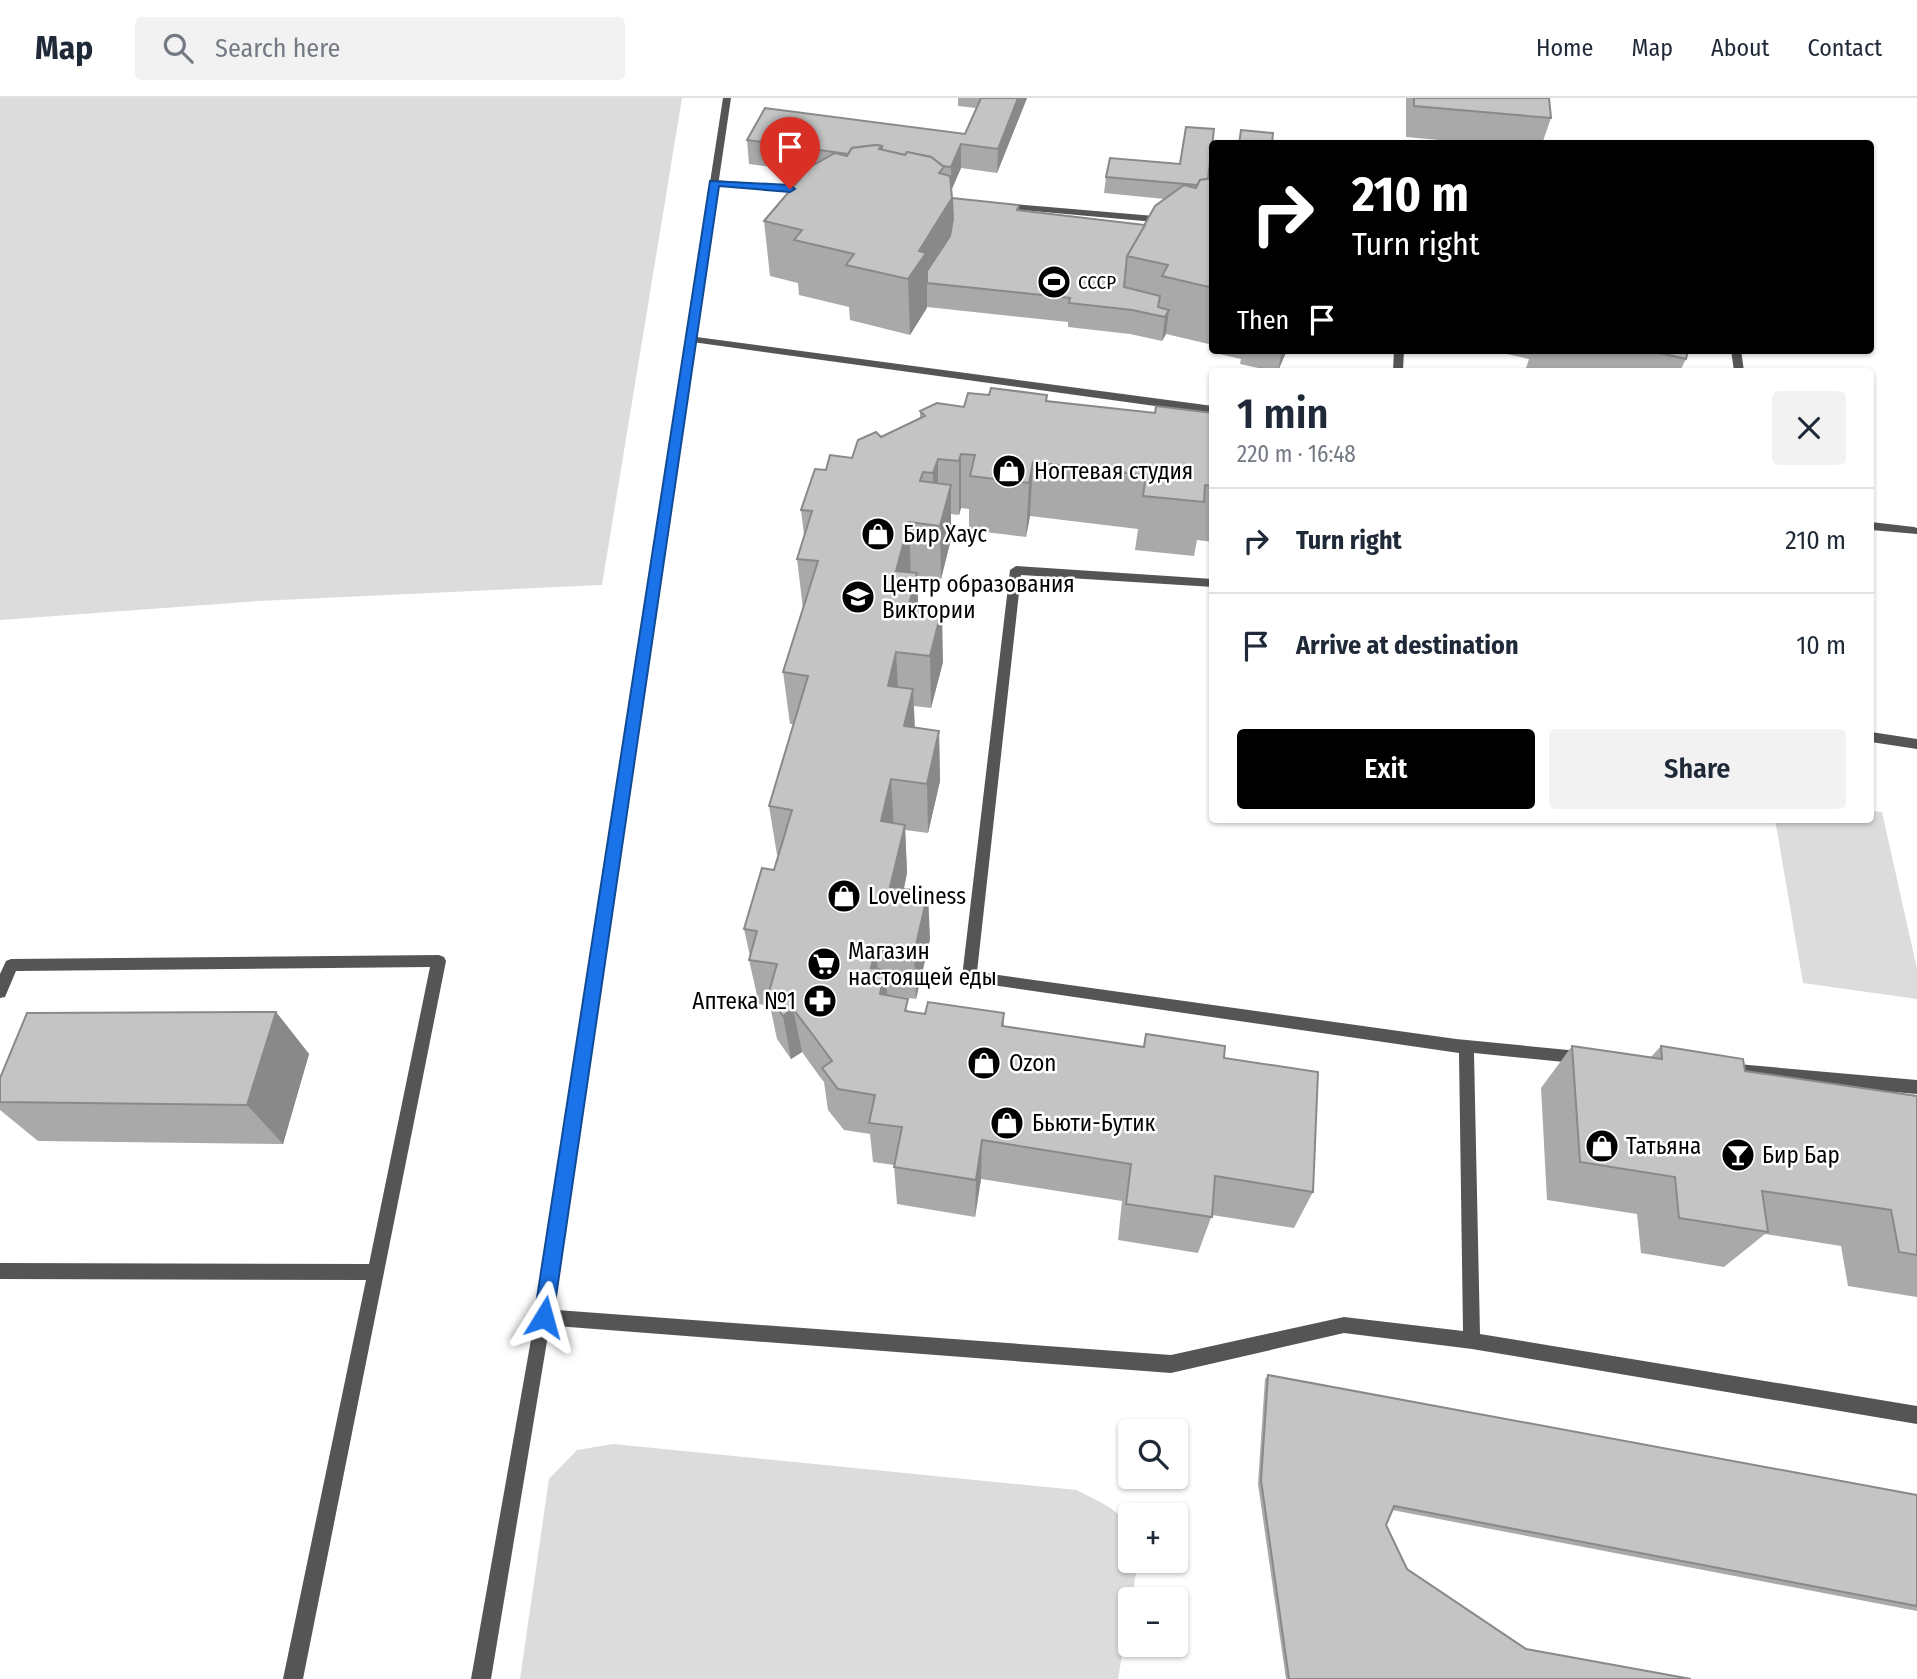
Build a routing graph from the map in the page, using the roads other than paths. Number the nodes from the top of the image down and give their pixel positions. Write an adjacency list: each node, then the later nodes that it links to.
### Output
1 (727, 98): 2 (street)
2 (714, 183): 3 (street); 6 (street)
3 (818, 191)
4 (995, 206): 5 (street)
5 (1172, 220)
6 (689, 339): 7 (street); 20 (street)
7 (1209, 409)
8 (1874, 527): 9 (street)
9 (1916, 535)
10 (1209, 583): 14 (street)
11 (1874, 737): 12 (street)
12 (1917, 744)
13 (0, 992): 19 (street)
14 (1439, 1043): 15 (street); 21 (street)
15 (1603, 1058)
16 (1712, 1068): 17 (street)
17 (1917, 1087)
18 (0, 1271): 19 (street)
19 (374, 1272): 23 (street)
20 (544, 1317): 21 (street); 24 (street)
21 (1472, 1341): 22 (street)
22 (1917, 1415)
23 (293, 1679)
24 (481, 1679)

